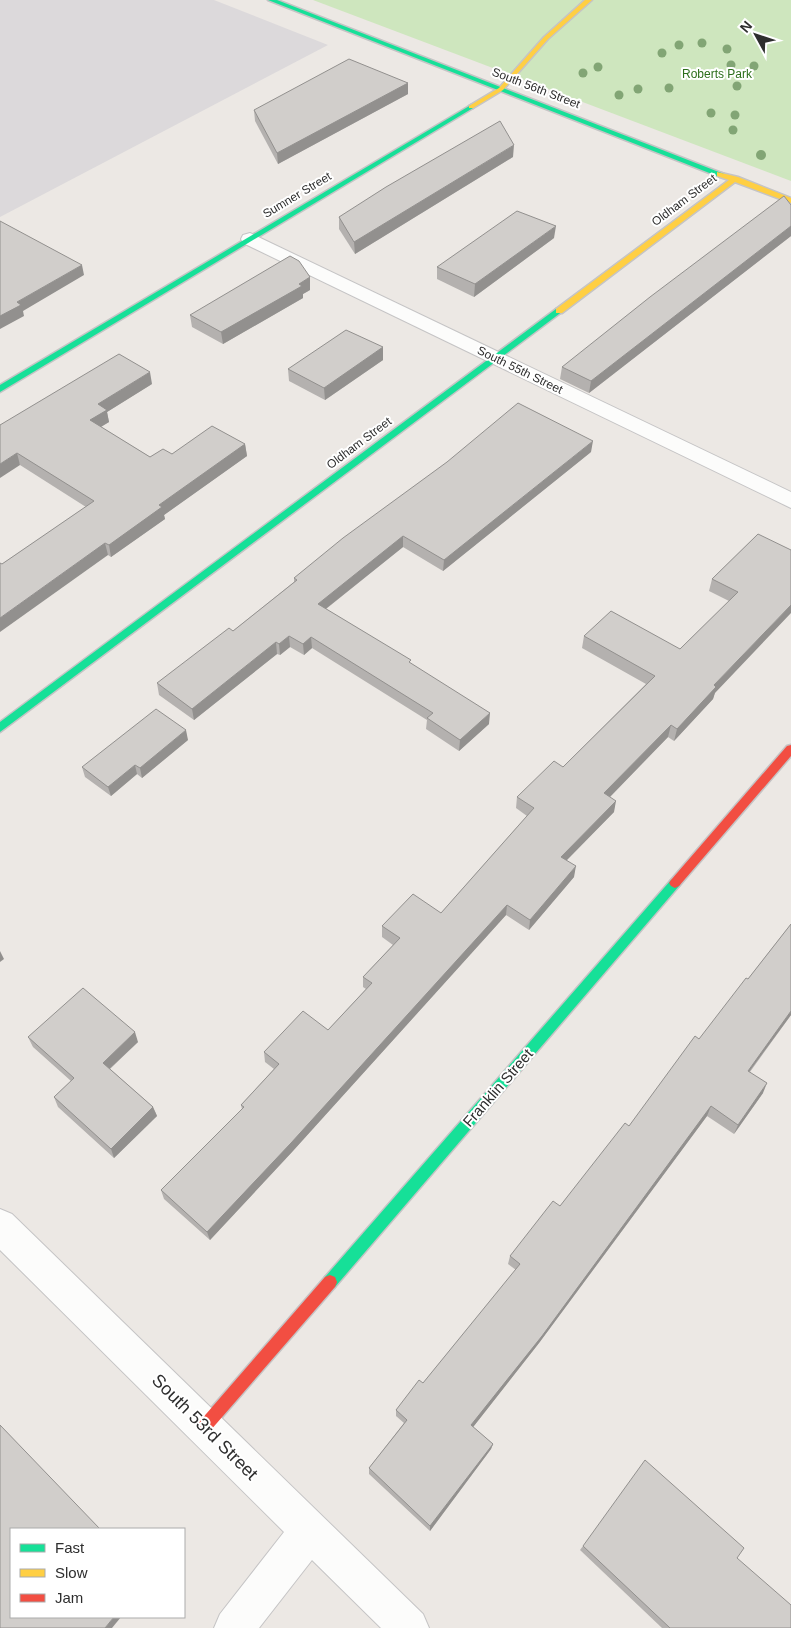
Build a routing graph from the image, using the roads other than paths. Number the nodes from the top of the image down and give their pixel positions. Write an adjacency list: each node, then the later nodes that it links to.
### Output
1 (271, 0): 3 (street, South 56th Street)
2 (589, 0): 3 (street, Sumner Street)
3 (501, 89): 4 (street, South 56th Street); 6 (street, Sumner Street)
4 (735, 179): 5 (street, South 56th Street); 7 (street, Oldham Street)
5 (791, 201)
6 (250, 239): 7 (street, South 55th Street); 8 (street, Sumner Street)
7 (496, 358): 9 (street, South 55th Street); 10 (street, Oldham Street)
8 (0, 389)
9 (791, 501)
10 (0, 728)
11 (791, 749): 13 (street, Franklin Street)
12 (0, 1226): 13 (street, South 53rd Street)
13 (205, 1426): 14 (street, South 53rd Street)
14 (310, 1531): 15 (street); 16 (street, South 53rd Street)
15 (234, 1628)
16 (409, 1628)

